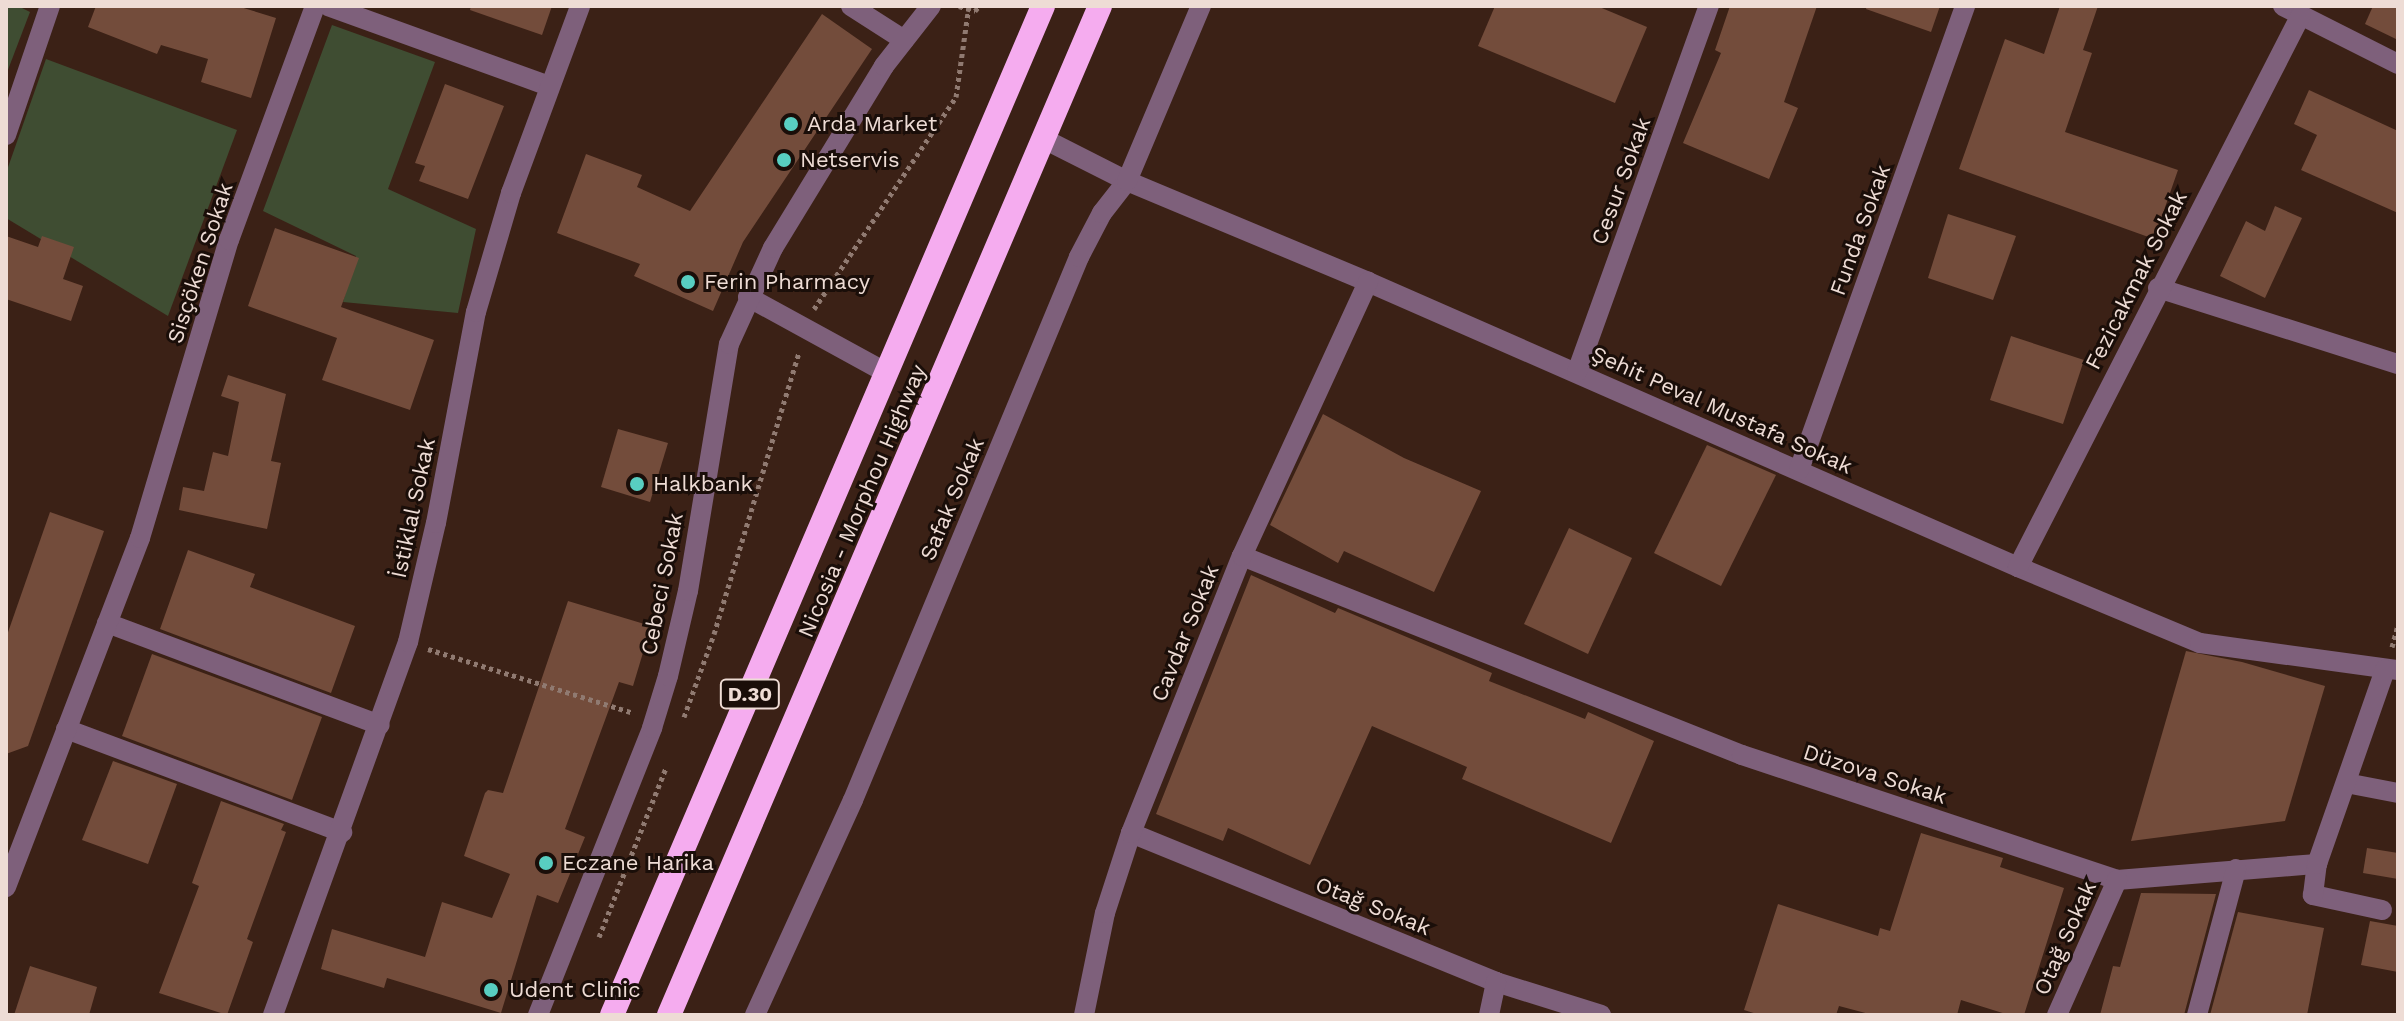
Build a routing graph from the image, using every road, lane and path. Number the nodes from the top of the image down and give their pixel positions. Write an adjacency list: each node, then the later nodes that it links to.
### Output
1 (50, 6): 19 (street)
2 (315, 6): 32 (street, Sisçöken Sokak)
3 (328, 6): 18 (street)
4 (580, 6): 18 (street, İstiklal Sokak)
5 (851, 6): 16 (street)
6 (931, 6): 16 (street, Cebeci Sokak)
7 (959, 6): 14 (path)
8 (979, 6): 14 (path)
9 (1043, 6): 28 (highway, Nicosia - Morphou Highway / D.30)
10 (1100, 6): 20 (highway, Nicosia - Morphou Highway / D.30)
11 (1201, 6): 21 (street, Safak Sokak)
12 (1709, 6): 27 (street, Cesur Sokak)
13 (1965, 6): 29 (street, Funda Sokak)
14 (968, 7): 25 (path)
15 (2292, 11): 17 (street); 23 (street, Fezicakmak Sokak)
16 (904, 40): 24 (street, Cebeci Sokak)
17 (2398, 64)
18 (549, 86): 33 (street, İstiklal Sokak)
19 (6, 135)
20 (1042, 138): 21 (street, Şehit Peval Mustafa Sokak); 52 (highway, Nicosia - Morphou Highway / D.30)
21 (1127, 181): 22 (street, Şehit Peval Mustafa Sokak); 53 (street, Safak Sokak)
22 (1368, 282): 27 (street, Şehit Peval Mustafa Sokak); 30 (street, Cavdar Sokak)
23 (2158, 288): 26 (street); 31 (street, Fezicakmak Sokak)
24 (748, 297): 25 (street); 35 (street, Cebeci Sokak)
25 (806, 329): 28 (street)
26 (2398, 364)
27 (1577, 372): 29 (street, Şehit Peval Mustafa Sokak)
28 (887, 373): 51 (highway, Nicosia - Morphou Highway / D.30)
29 (1799, 470): 31 (street, Şehit Peval Mustafa Sokak)
30 (1242, 556): 41 (street, Cavdar Sokak); 45 (street, Düzova Sokak)
31 (2018, 567): 34 (street, Şehit Peval Mustafa Sokak)
32 (107, 623): 36 (street); 37 (street, Sisçöken Sokak)
33 (408, 642): 35 (path); 36 (street, İstiklal Sokak)
34 (2392, 670): 38 (street)
35 (654, 720): 50 (street, Cebeci Sokak)
36 (380, 725): 40 (street, İstiklal Sokak)
37 (66, 729): 40 (street); 42 (street, Sisçöken Sokak)
38 (2346, 783): 39 (street); 43 (street)
39 (2398, 793)
40 (342, 832): 49 (street, İstiklal Sokak)
41 (1131, 833): 48 (street, Otağ Sokak); 54 (street, Cavdar Sokak)
42 (14, 837): 46 (street)
43 (2317, 864): 44 (street, Düzova Sokak); 47 (street)
44 (2236, 869): 45 (street, Düzova Sokak); 58 (street)
45 (2117, 880): 57 (street, Otağ Sokak)
46 (6, 887)
47 (2382, 910)
48 (1496, 982): 55 (street); 56 (street, Otağ Sokak)
49 (273, 1015)
50 (538, 1015)
51 (612, 1015)
52 (669, 1015)
53 (755, 1015)
54 (1084, 1015)
55 (1489, 1015)
56 (1601, 1015)
57 (2057, 1015)
58 (2197, 1015)

